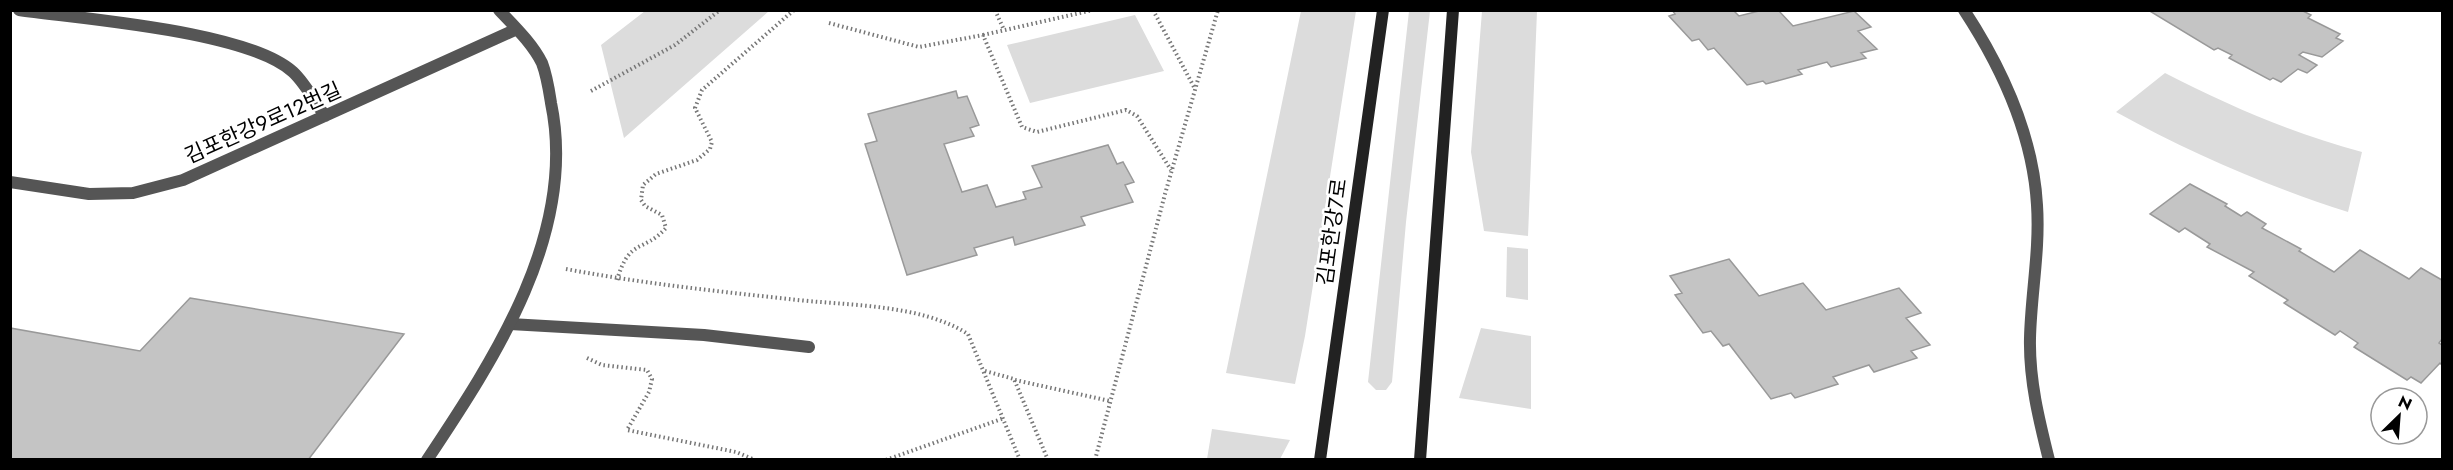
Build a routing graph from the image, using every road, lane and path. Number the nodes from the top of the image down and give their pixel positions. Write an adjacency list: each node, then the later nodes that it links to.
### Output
1 (19, 10): 18 (street)
2 (499, 10): 13 (street)
3 (720, 10): 17 (path)
4 (794, 10): 21 (path)
5 (995, 10): 14 (path)
6 (1094, 10): 14 (path)
7 (1152, 10): 16 (path)
8 (1218, 10): 16 (path)
9 (1383, 10): 34 (main road, 김포한강7로)
10 (1453, 10): 35 (main road)
11 (1964, 10): 36 (street)
12 (829, 23): 15 (path)
13 (518, 29): 18 (street, 김포한강9로12번길); 22 (street)
14 (1004, 30): 15 (path)
15 (982, 35): 19 (path)
16 (1195, 89): 19 (path)
17 (591, 91)
18 (326, 116): 20 (street, 김포한강9로12번길)
19 (1172, 171): 27 (path)
20 (10, 182)
21 (616, 280)
22 (510, 324): 23 (street); 29 (street)
23 (809, 347)
24 (581, 355): 30 (path)
25 (985, 371): 26 (path)
26 (1014, 380): 27 (path); 32 (path)
27 (1110, 401): 33 (path)
28 (1004, 418): 31 (path)
29 (427, 459)
30 (755, 459)
31 (886, 459)
32 (1048, 459)
33 (1095, 459)
34 (1320, 459)
35 (1420, 459)
36 (2049, 459)

